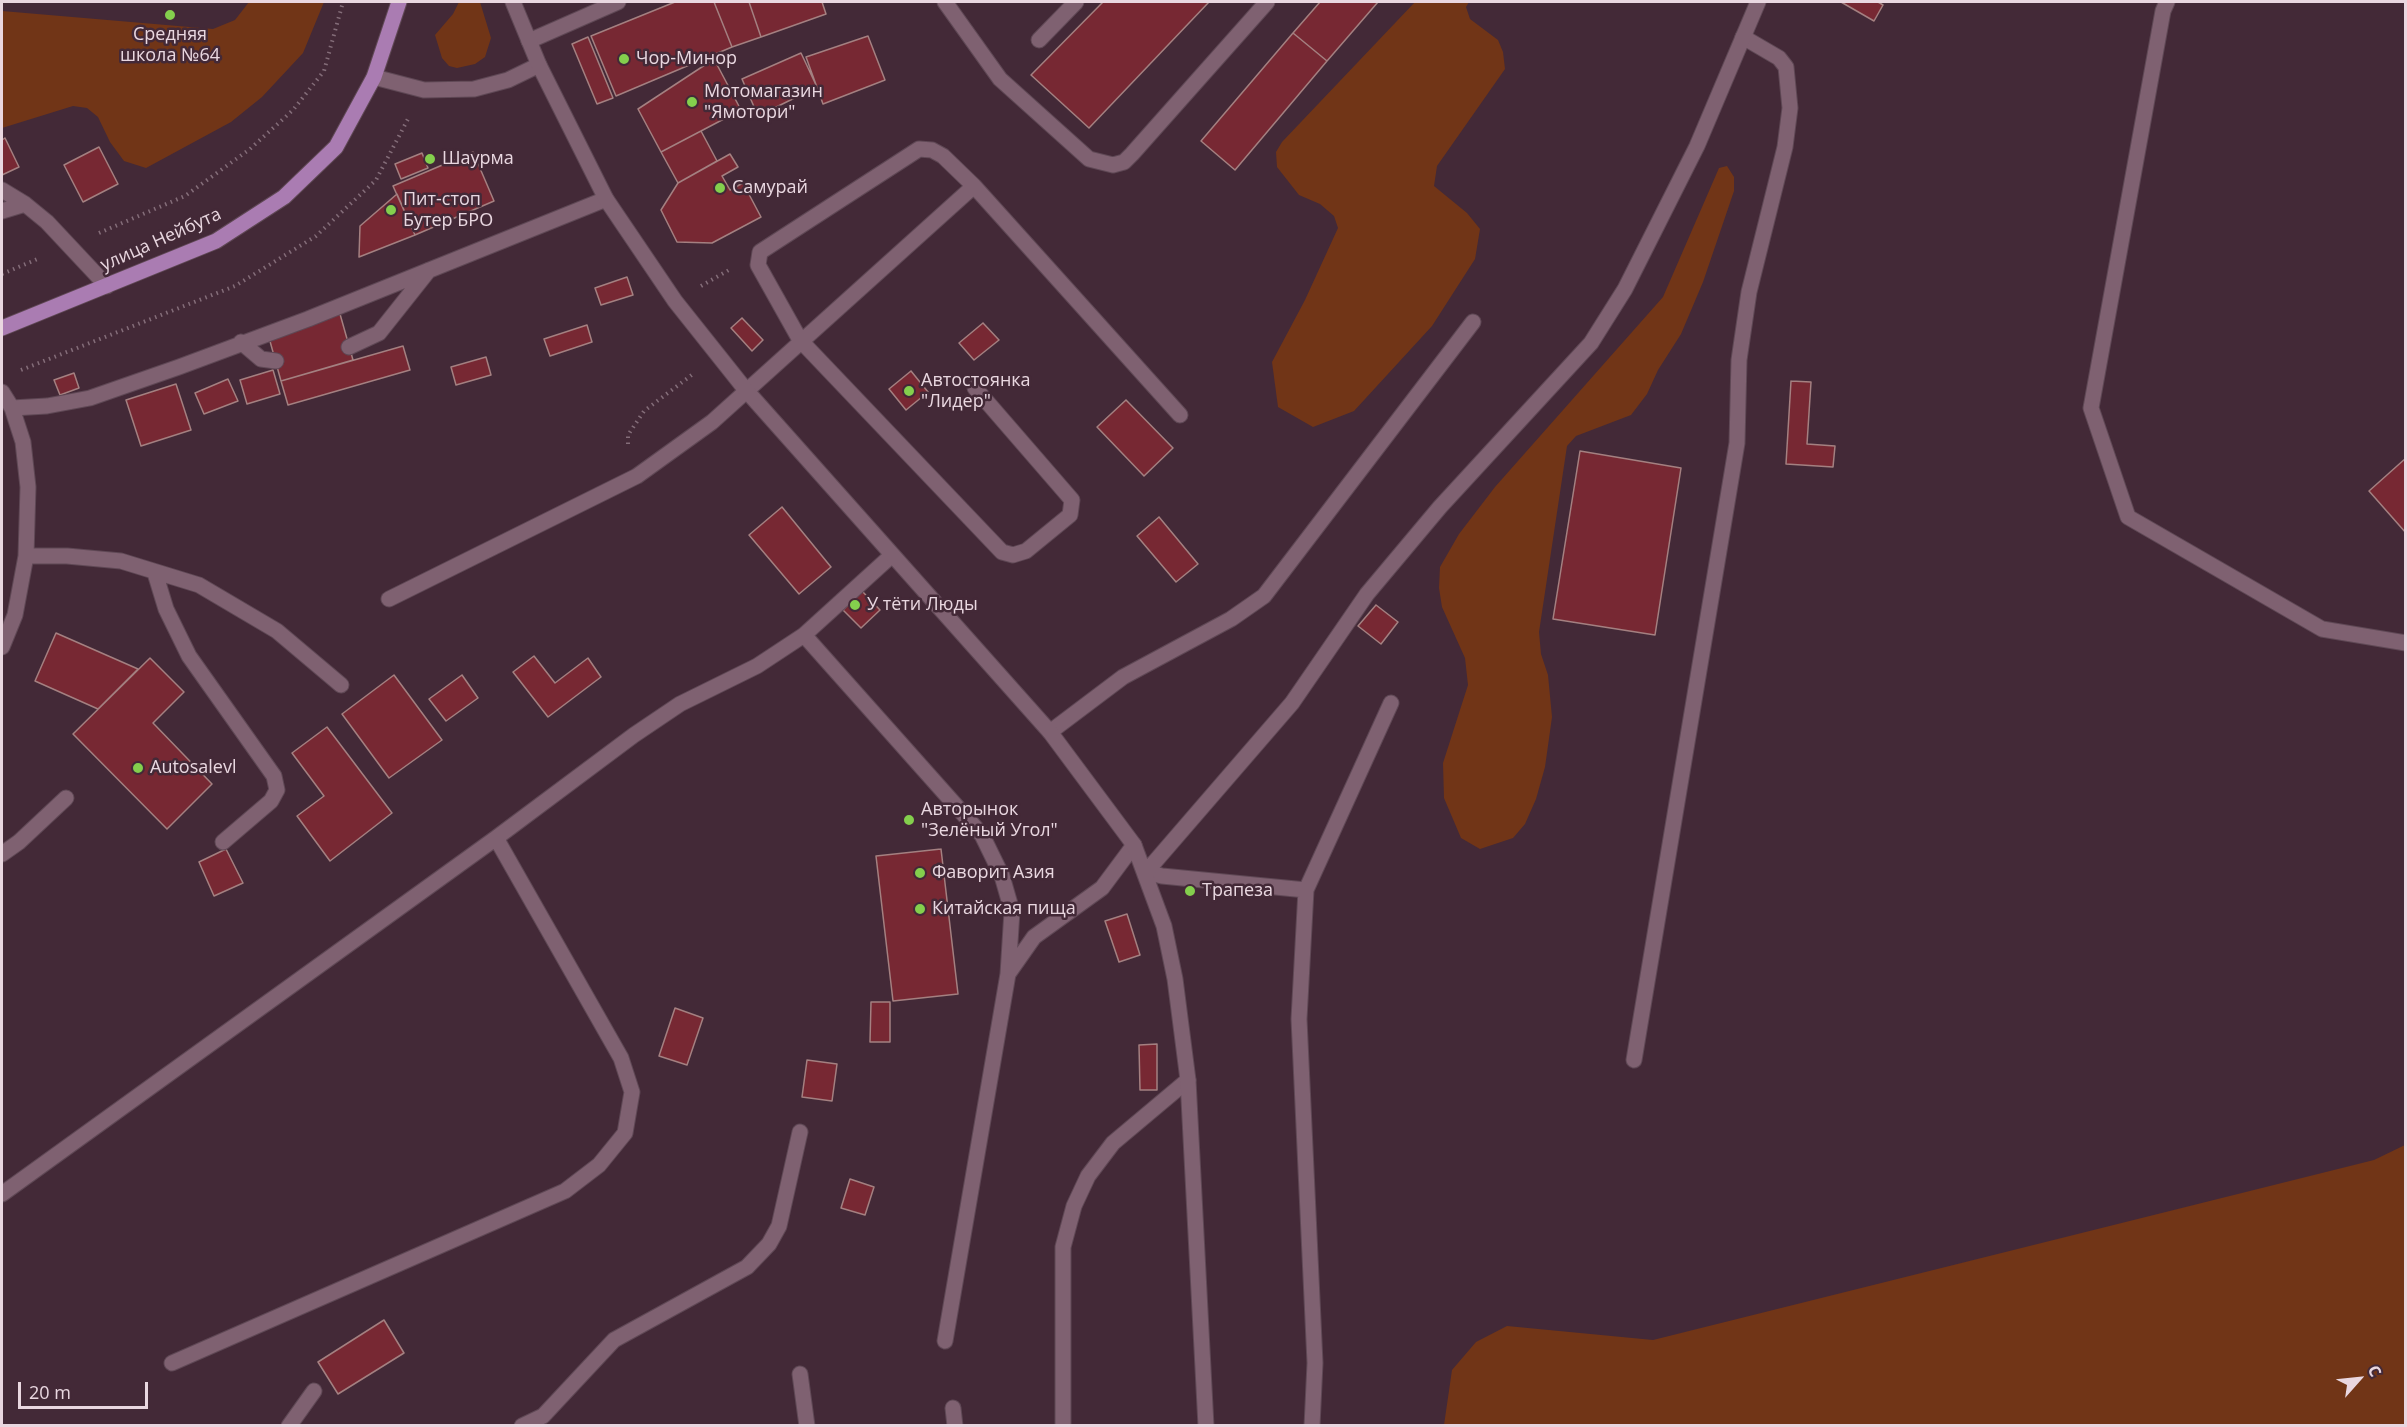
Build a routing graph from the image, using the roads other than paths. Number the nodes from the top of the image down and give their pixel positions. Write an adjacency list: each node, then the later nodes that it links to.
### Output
1 (399, 2): 13 (main road, улица Нейбута)
2 (513, 2): 11 (street)
3 (618, 2): 11 (street)
4 (945, 2): 6 (street)
5 (1076, 2): 10 (street)
6 (1267, 2)
7 (1758, 2): 9 (street)
8 (2167, 2): 37 (street)
9 (1743, 38): 47 (street); 50 (street)
10 (1039, 40)
11 (529, 41): 12 (street)
12 (539, 65): 13 (street); 16 (street)
13 (374, 77): 20 (main road, улица Нейбута)
14 (974, 186): 23 (street); 23 (street); 31 (street)
15 (2, 190): 17 (street)
16 (606, 199): 19 (street); 28 (street)
17 (25, 204): 18 (street); 20 (street)
18 (2, 211)
19 (429, 270): 24 (street); 25 (street)
20 (106, 286): 22 (main road, улица Нейбута)
21 (1473, 322): 41 (street)
22 (2, 328)
23 (800, 340): 27 (street); 28 (street)
24 (241, 342): 26 (street); 30 (street)
25 (349, 347)
26 (276, 361)
27 (975, 388)
28 (745, 389): 33 (street); 35 (street)
29 (2, 392): 30 (street)
30 (12, 408): 32 (street)
31 (1180, 415)
32 (26, 556): 34 (street); 38 (street)
33 (891, 556): 36 (street); 41 (street)
34 (155, 573): 39 (street); 44 (street)
35 (389, 599)
36 (804, 635): 43 (street); 49 (street)
37 (2406, 643)
38 (2, 648)
39 (341, 685)
40 (1391, 704): 48 (street)
41 (1050, 732): 45 (street)
42 (66, 798): 46 (street)
43 (496, 838): 53 (street); 55 (street)
44 (223, 842)
45 (1134, 845): 47 (street); 49 (street)
46 (2, 854)
47 (1146, 872): 48 (street); 51 (street)
48 (1306, 890): 66 (street)
49 (1008, 974): 54 (street)
50 (1634, 1060)
51 (1188, 1080): 64 (street); 65 (street)
52 (800, 1132): 59 (street)
53 (2, 1194)
54 (945, 1341)
55 (172, 1363)
56 (800, 1374): 62 (street)
57 (314, 1390): 60 (street)
58 (953, 1408): 63 (street)
59 (545, 1421): 61 (street)
60 (289, 1425)
61 (522, 1425)
62 (807, 1425)
63 (955, 1425)
64 (1063, 1425)
65 (1206, 1425)
66 (1312, 1425)

